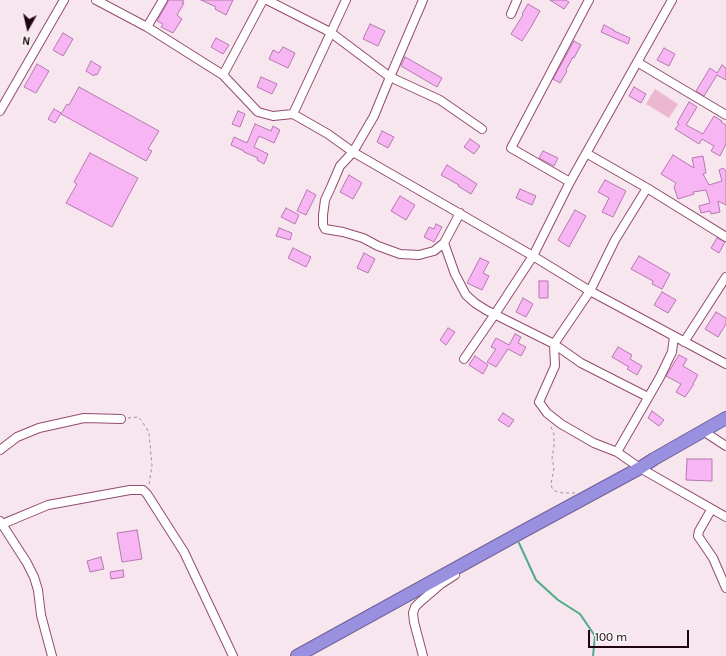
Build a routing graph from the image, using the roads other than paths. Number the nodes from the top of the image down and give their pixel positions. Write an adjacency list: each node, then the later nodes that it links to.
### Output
1 (64, 0): 17 (street)
2 (96, 0): 12 (street)
3 (163, 0): 12 (street)
4 (263, 0): 15 (street)
5 (267, 0): 13 (street)
6 (346, 0): 13 (street)
7 (423, 0): 16 (street)
8 (517, 0): 11 (street)
9 (589, 0): 23 (street)
10 (672, 0): 14 (street)
11 (511, 14)
12 (147, 27): 15 (street)
13 (330, 32): 16 (street); 18 (street)
14 (637, 62): 19 (street); 22 (street)
15 (223, 75): 18 (street)
16 (390, 77): 20 (street); 21 (street)
17 (0, 111)
18 (293, 114): 21 (street)
19 (726, 115)
20 (482, 129)
21 (353, 152): 25 (street); 27 (street)
22 (586, 153): 23 (street); 24 (street)
23 (570, 182): 28 (street)
24 (647, 188): 26 (street); 30 (street)
25 (460, 213): 27 (street); 28 (street)
26 (726, 237)
27 (444, 243): 31 (street)
28 (533, 256): 30 (street); 31 (street)
29 (726, 277): 33 (street)
30 (590, 292): 32 (street); 34 (street)
31 (495, 314): 34 (street); 35 (street)
32 (674, 336): 33 (street); 37 (street)
33 (684, 342): 36 (street)
34 (554, 344): 37 (street); 43 (street)
35 (464, 359)
36 (726, 364)
37 (648, 398): 43 (street)
38 (726, 418): 40 (highway)
39 (121, 419): 42 (street)
40 (703, 431): 41 (street); 44 (highway)
41 (726, 446)
42 (0, 450)
43 (617, 452): 44 (street)
44 (640, 468): 45 (street); 48 (highway)
45 (711, 510): 46 (street); 49 (street)
46 (726, 517)
47 (1, 523): 50 (street); 51 (street)
48 (497, 545): 52 (highway); 53 (street)
49 (726, 588)
50 (52, 656)
51 (233, 656)
52 (297, 656)
53 (423, 656)

